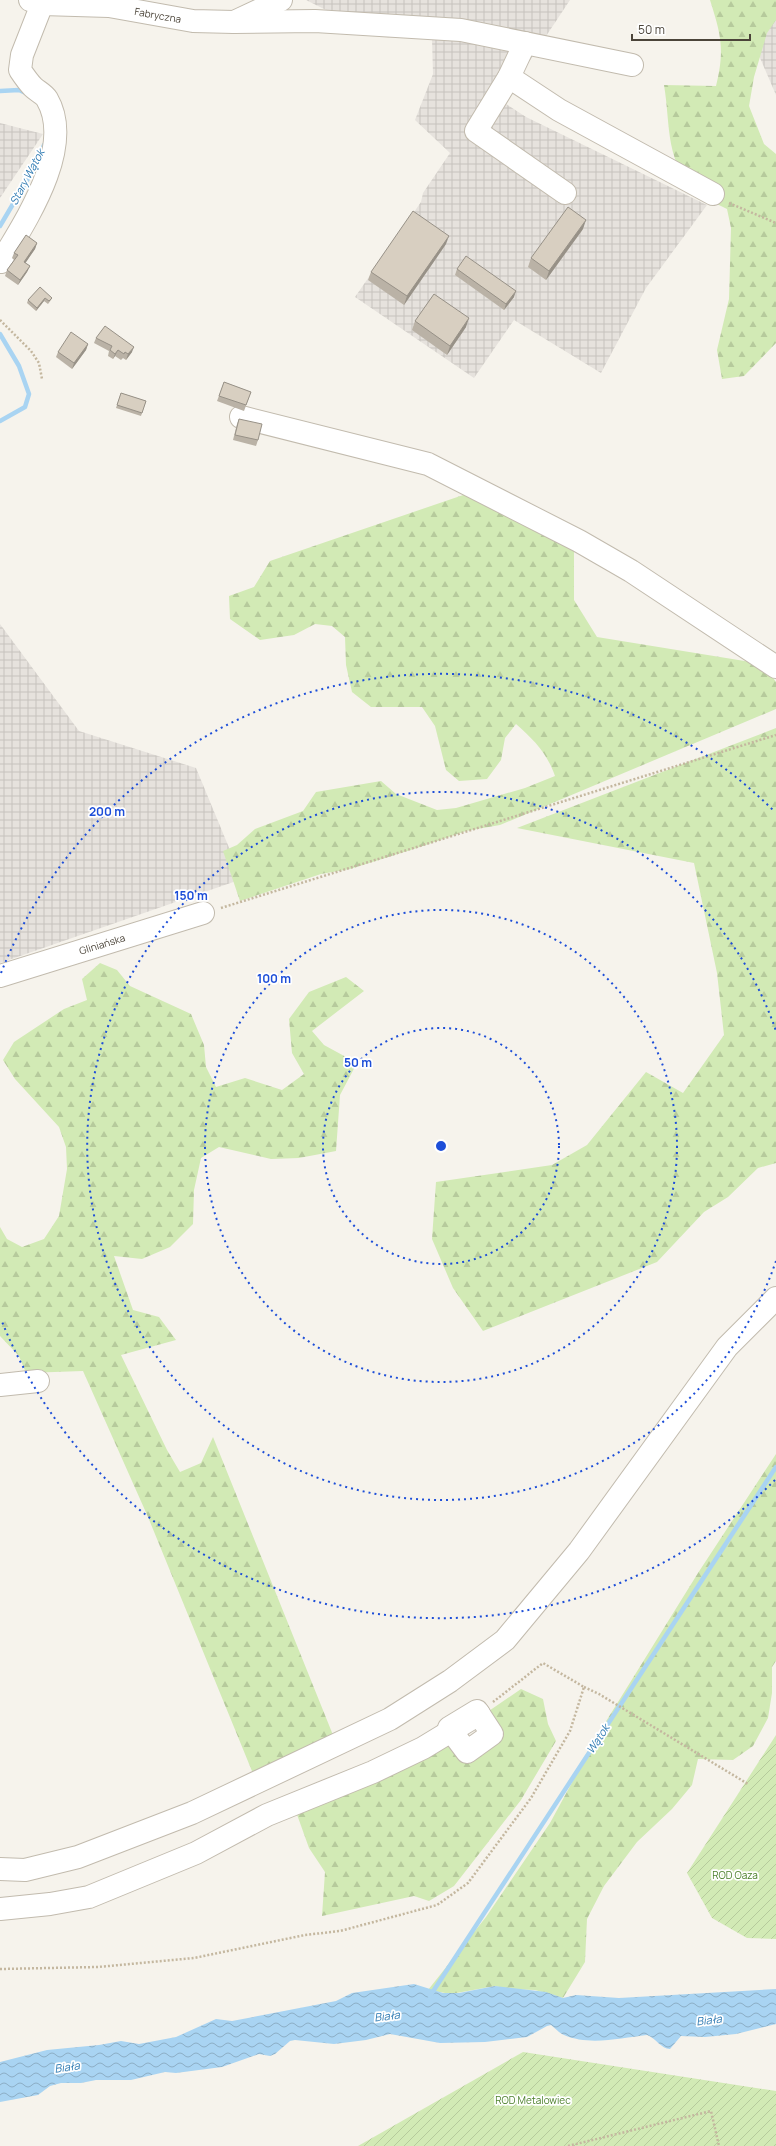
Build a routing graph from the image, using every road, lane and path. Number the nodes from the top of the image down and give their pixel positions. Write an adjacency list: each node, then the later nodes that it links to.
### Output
1 (281, 0): 3 (street, Fabryczna)
2 (36, 2): 3 (street, Fabryczna); 10 (street)
3 (234, 22): 4 (street)
4 (525, 43): 5 (street); 6 (street)
5 (632, 64)
6 (510, 77): 7 (street); 8 (street)
7 (564, 193)
8 (713, 194): 9 (path)
9 (776, 223)
10 (1, 262)
11 (0, 320): 12 (path)
12 (42, 379)
13 (241, 417): 14 (street)
14 (776, 668)
15 (776, 735): 16 (path)
16 (203, 913): 17 (street, Gliniańska)
17 (0, 976)
18 (776, 1298): 24 (street)
19 (38, 1381): 20 (street)
20 (0, 1385)
21 (584, 1687): 22 (path); 23 (path); 26 (path)
22 (479, 1714): 25 (street)
23 (748, 1784)
24 (0, 1869)
25 (0, 1908)
26 (0, 1969)
27 (587, 2142): 28 (path); 29 (path); 30 (path)
28 (568, 2146)
29 (588, 2146)
30 (720, 2146)

